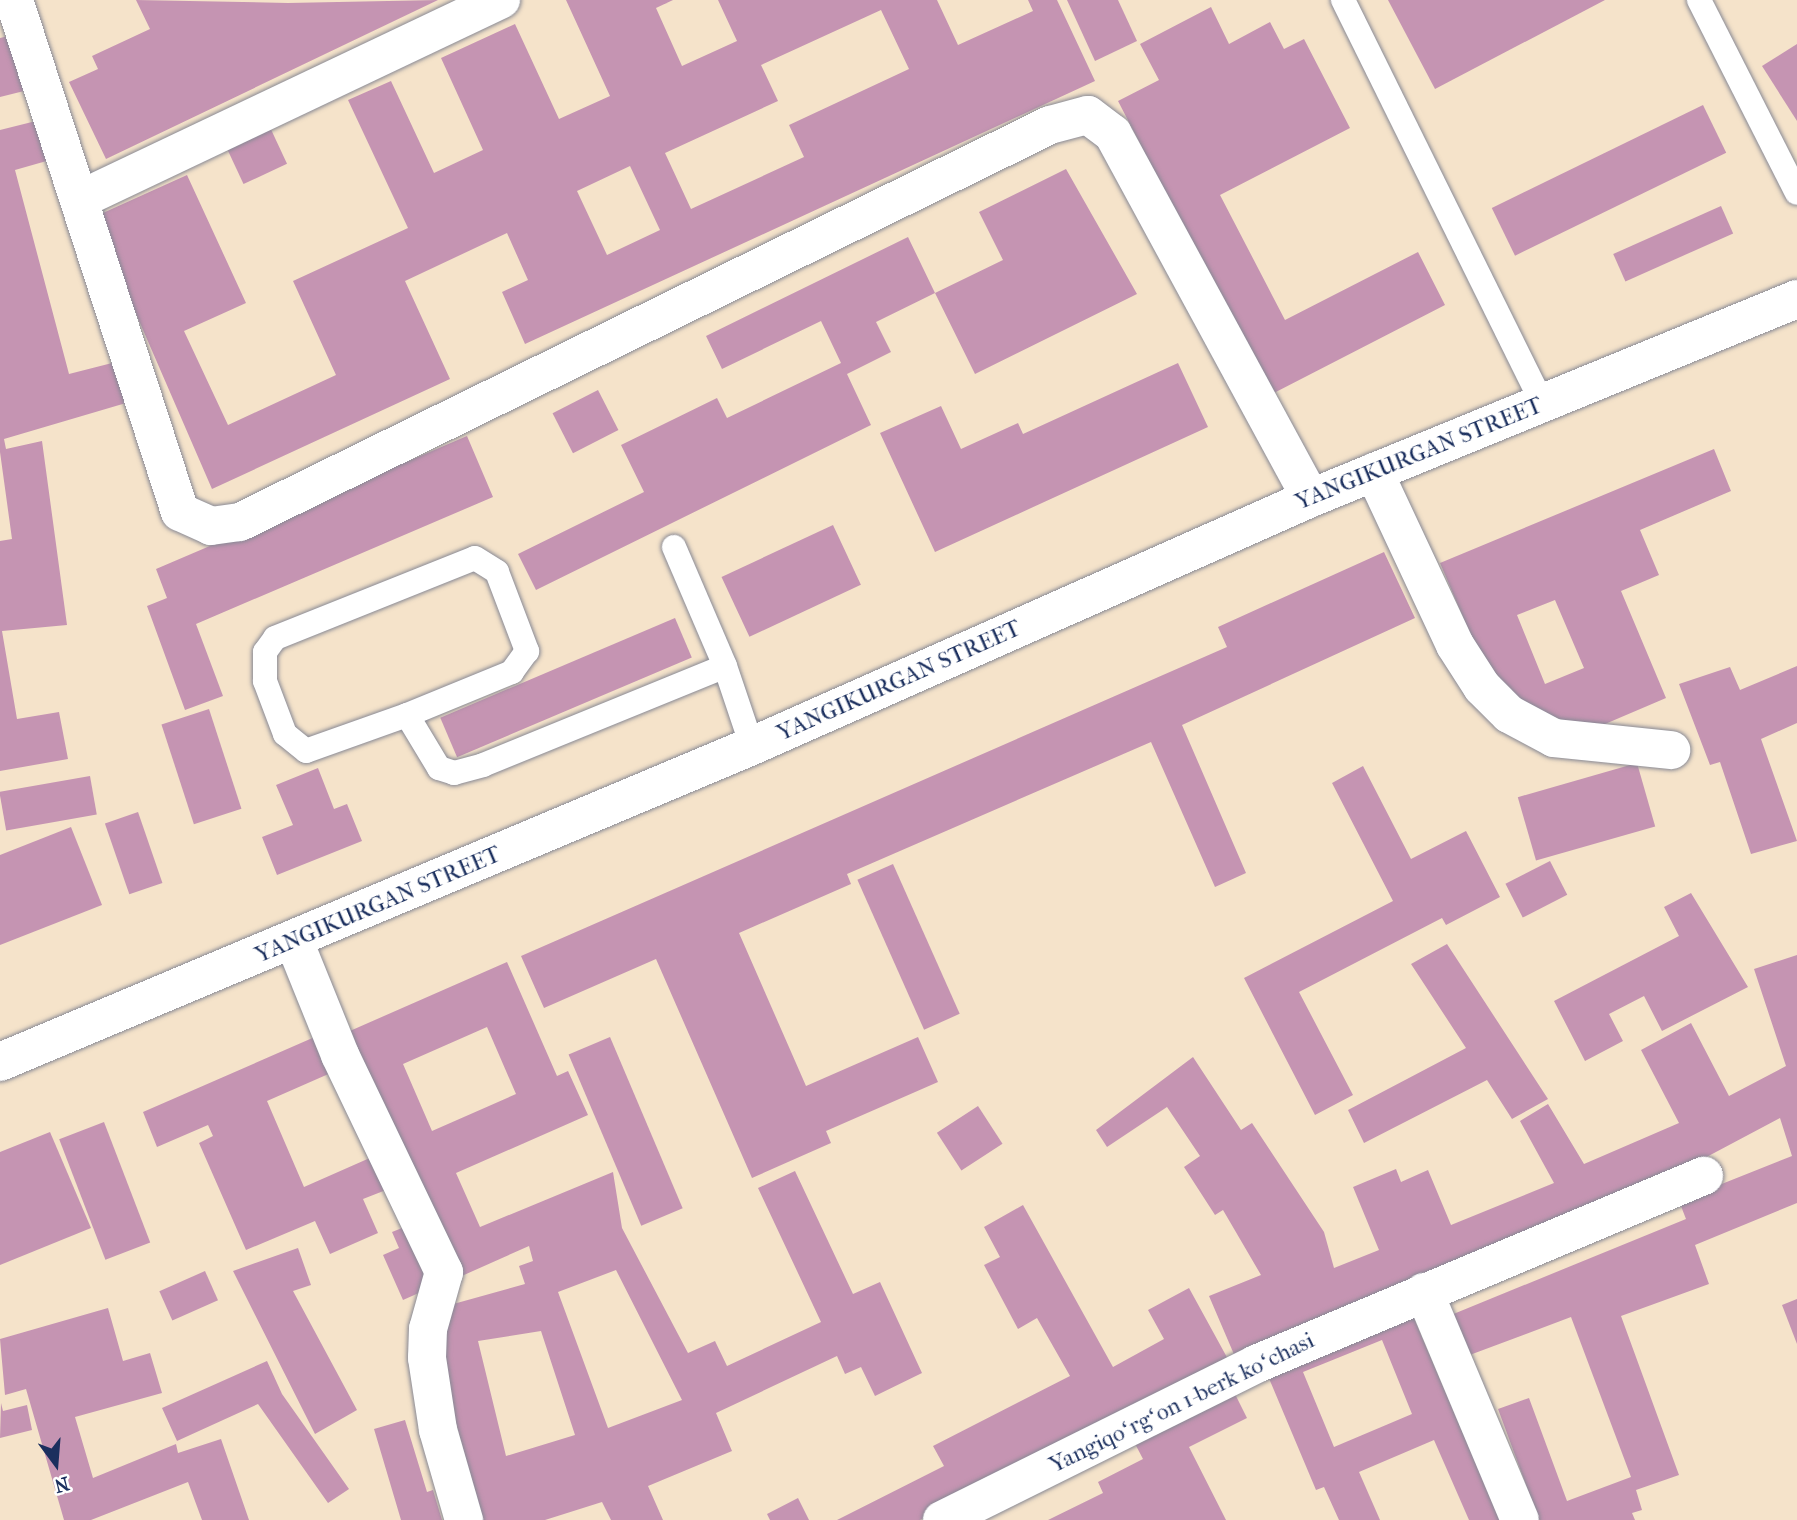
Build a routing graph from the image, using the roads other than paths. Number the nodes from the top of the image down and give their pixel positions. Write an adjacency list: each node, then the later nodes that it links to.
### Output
1 (14, 0): 6 (street)
2 (500, 0): 6 (street)
3 (1343, 0): 8 (lane)
4 (1699, 0): 5 (lane)
5 (1797, 193)
6 (81, 199): 10 (street)
7 (1797, 299): 8 (street, YANGIKURGAN STREET)
8 (1542, 403): 9 (street, YANGIKURGAN STREET)
9 (1374, 472): 10 (street, YANGIKURGAN STREET); 15 (street)
10 (1311, 498): 14 (street, YANGIKURGAN STREET)
11 (674, 547): 12 (lane)
12 (725, 666): 13 (lane); 14 (lane)
13 (407, 715): 13 (lane)
14 (752, 746): 16 (street, YANGIKURGAN STREET)
15 (1671, 750)
16 (294, 941): 17 (street, YANGIKURGAN STREET); 20 (street)
17 (0, 1062)
18 (1704, 1176): 19 (street, Yangiqoʻrgʻon 1-berk koʻchasi)
19 (1424, 1292): 21 (street, Yangiqoʻrgʻon 1-berk koʻchasi); 22 (street)
20 (464, 1520)
21 (942, 1520)
22 (1520, 1520)

